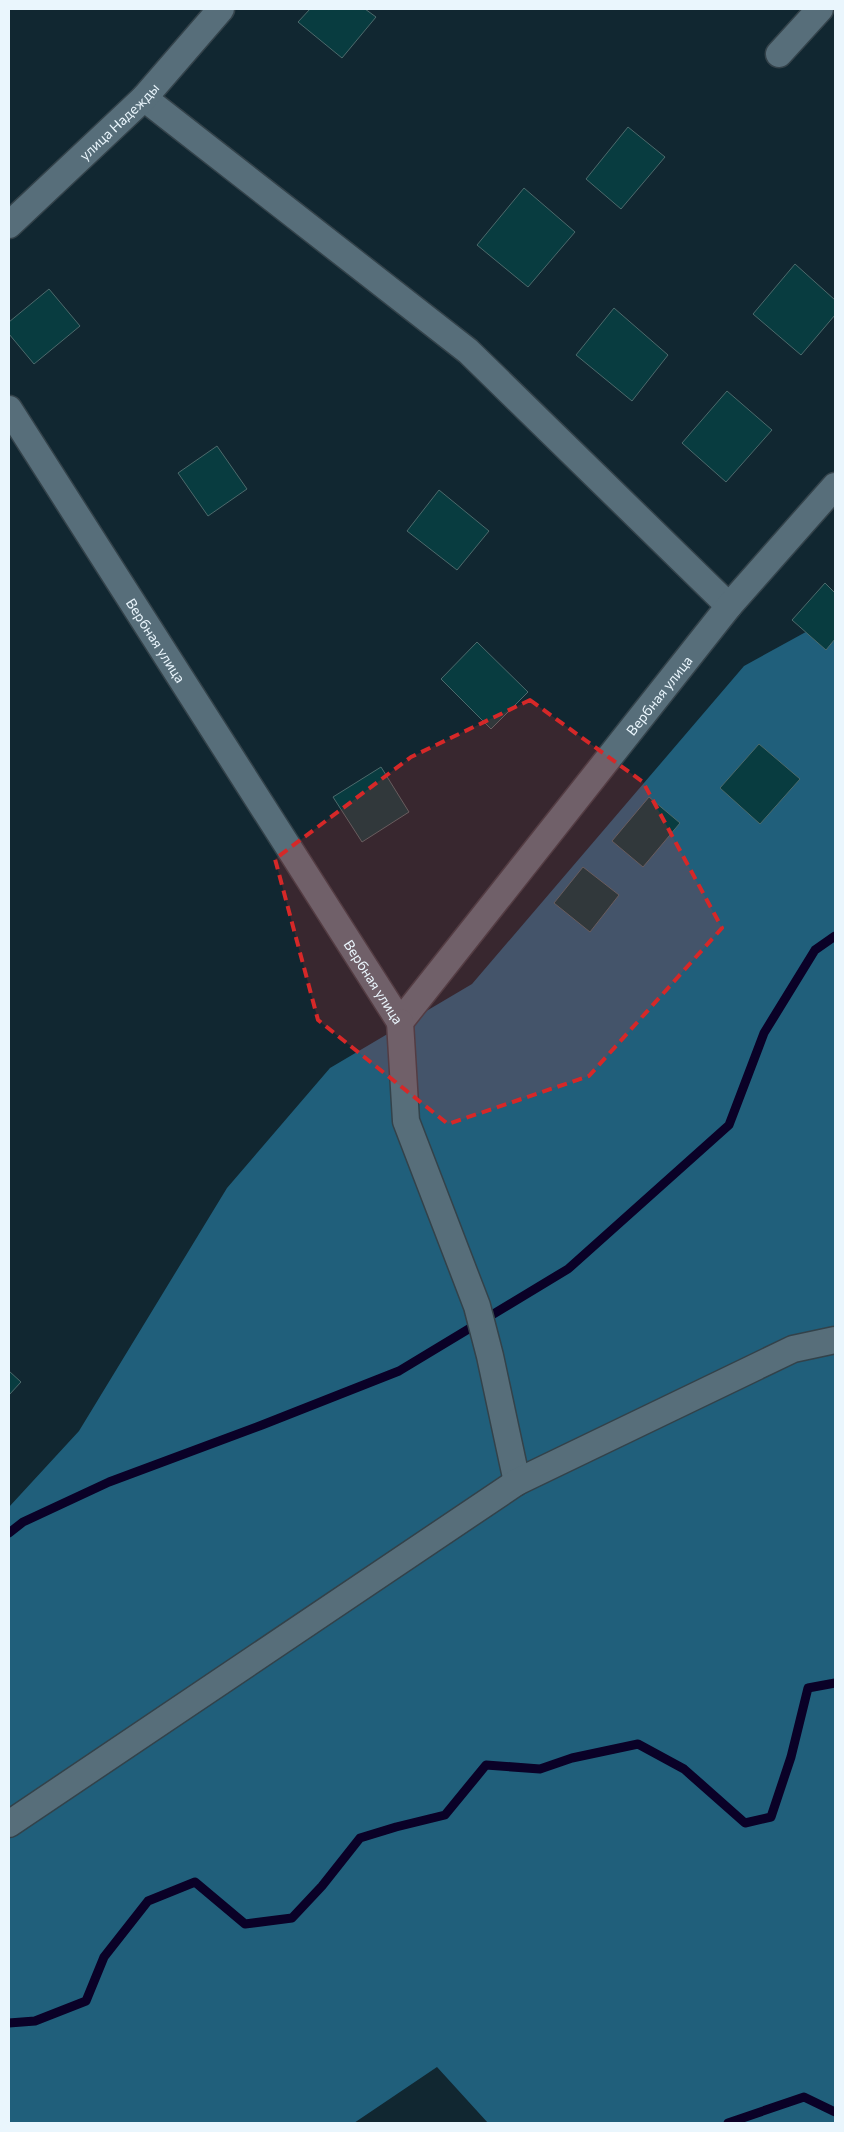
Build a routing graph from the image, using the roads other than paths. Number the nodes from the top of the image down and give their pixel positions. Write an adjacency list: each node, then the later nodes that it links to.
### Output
1 (221, 9): 4 (street, улица Надежды)
2 (820, 9): 3 (street)
3 (779, 54)
4 (144, 98): 5 (street, улица Надежды); 8 (street)
5 (9, 225)
6 (9, 409): 9 (street, Вербная улица)
7 (835, 486): 8 (street, Вербная улица)
8 (729, 606): 9 (street, Вербная улица)
9 (400, 1022): 11 (street)
10 (835, 1340): 11 (street)
11 (517, 1482): 12 (street)
12 (9, 1824)

